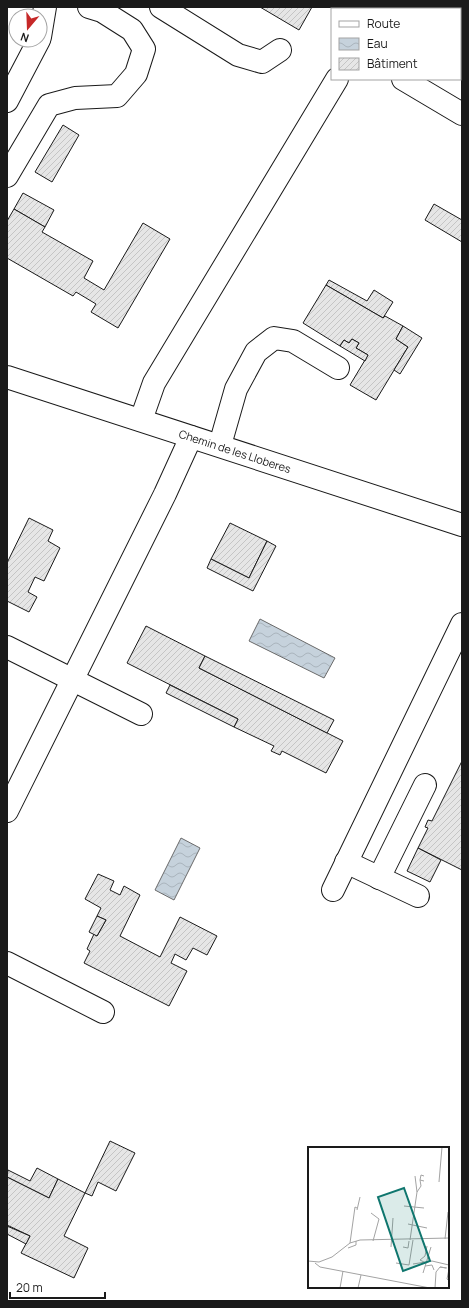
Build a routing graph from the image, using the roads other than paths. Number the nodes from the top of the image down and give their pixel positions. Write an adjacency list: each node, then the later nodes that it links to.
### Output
1 (89, 7): 9 (street)
2 (161, 7): 4 (street)
3 (35, 48): 7 (street)
4 (280, 50)
5 (336, 80): 12 (street)
6 (405, 80): 8 (street)
7 (7, 100)
8 (462, 114)
9 (7, 176)
10 (338, 368): 14 (street)
11 (7, 377): 12 (street, Chemin de les Lloberes)
12 (141, 420): 13 (street, Chemin de les Lloberes)
13 (191, 437): 14 (street, Chemin de les Lloberes); 18 (street)
14 (220, 445): 15 (street, Chemin de les Lloberes)
15 (462, 525)
16 (462, 624): 22 (street)
17 (7, 647): 18 (street)
18 (72, 680): 19 (street); 21 (street)
19 (141, 714)
20 (425, 785): 23 (street)
21 (7, 811)
22 (346, 862): 23 (street); 24 (street)
23 (379, 878): 25 (street)
24 (333, 890)
25 (418, 896)
26 (7, 963): 27 (street)
27 (103, 1012)

